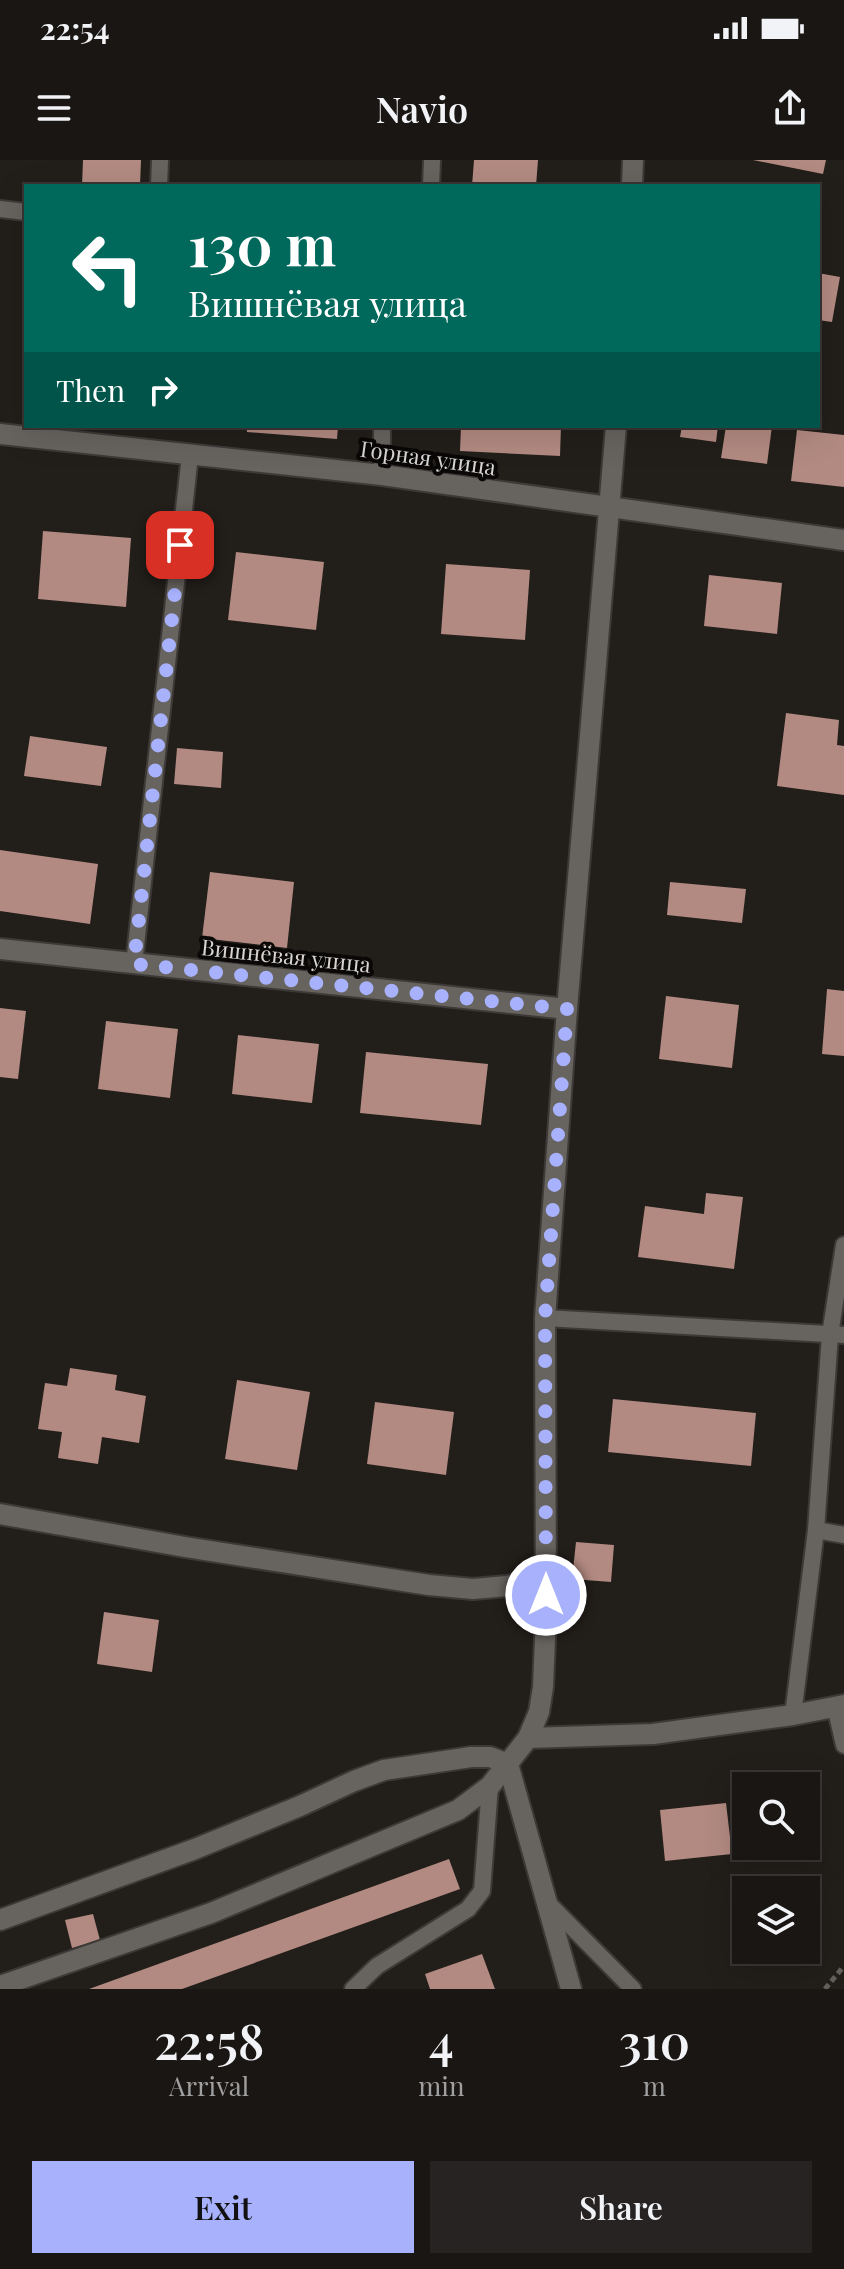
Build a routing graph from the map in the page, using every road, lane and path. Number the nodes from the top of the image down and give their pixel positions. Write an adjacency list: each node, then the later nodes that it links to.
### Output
1 (160, 160): 4 (lane)
2 (432, 160): 5 (lane)
3 (633, 160): 6 (street)
4 (159, 184)
5 (431, 184)
6 (632, 184)
7 (0, 209): 8 (lane)
8 (24, 212)
9 (382, 428): 13 (lane)
10 (616, 428): 14 (street)
11 (0, 434): 12 (street, Горная улица)
12 (190, 455): 13 (street, Горная улица); 17 (lane)
13 (382, 475): 14 (street, Горная улица)
14 (610, 508): 15 (street, Горная улица); 18 (street)
15 (844, 540)
16 (0, 949): 17 (street, Вишнёвая улица)
17 (134, 964): 18 (street, Вишнёвая улица)
18 (567, 1009): 20 (street)
19 (844, 1245): 21 (lane)
20 (545, 1318): 21 (lane); 25 (street)
21 (837, 1335): 23 (lane)
22 (0, 1514): 25 (street)
23 (816, 1530): 24 (lane); 27 (lane)
24 (844, 1535)
25 (546, 1577): 28 (street)
26 (840, 1705): 27 (street); 29 (lane)
27 (793, 1715): 28 (street)
28 (528, 1738): 30 (street)
29 (844, 1745)
30 (508, 1764): 31 (street); 32 (street); 33 (street)
31 (490, 1786): 35 (street); 36 (lane)
32 (549, 1904): 37 (street); 38 (lane)
33 (0, 1920)
34 (844, 1966): 39 (path)
35 (0, 1986)
36 (353, 1989)
37 (571, 1989)
38 (633, 1989)
39 (825, 1989)

